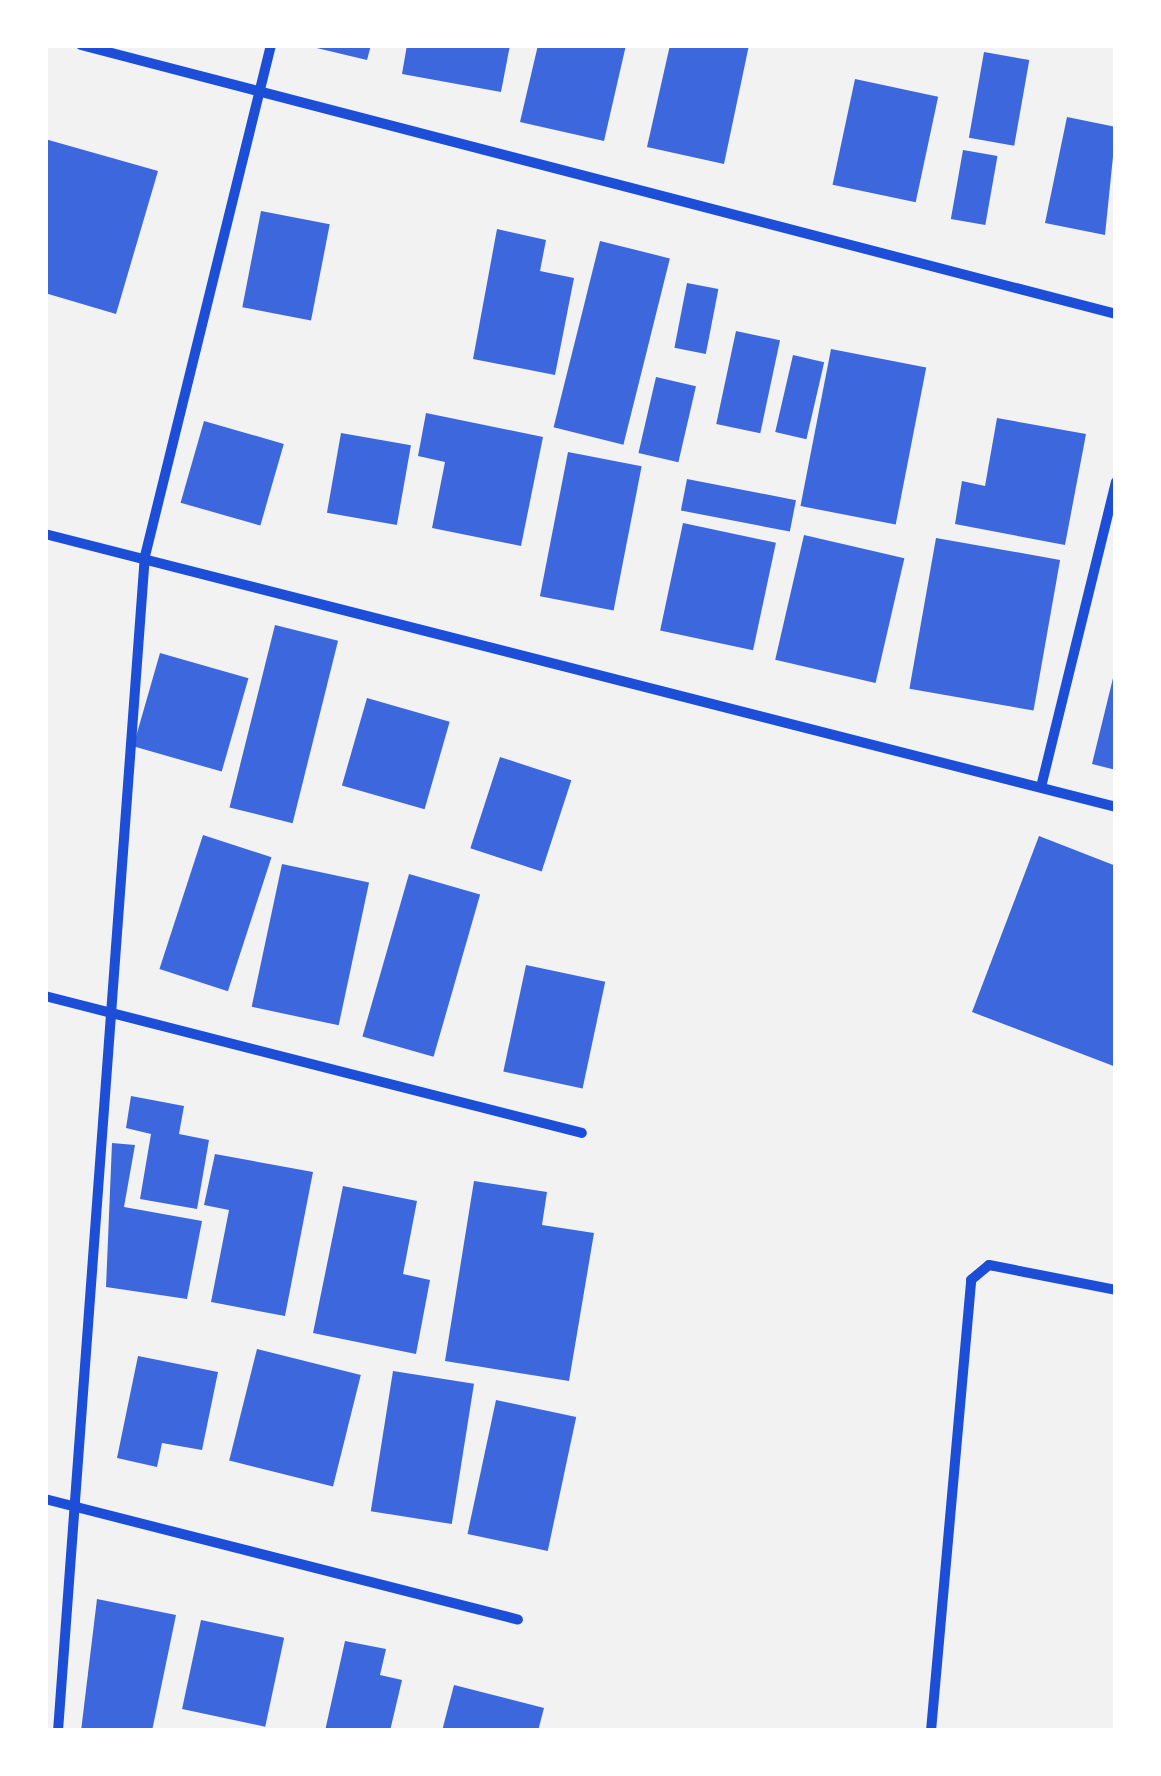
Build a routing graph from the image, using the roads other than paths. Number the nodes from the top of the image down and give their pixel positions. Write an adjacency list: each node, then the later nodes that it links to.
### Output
1 (81, 45): 3 (street)
2 (271, 45): 3 (street)
3 (259, 93): 4 (street); 7 (street)
4 (1116, 314)
5 (1116, 482): 8 (street)
6 (45, 534): 7 (street)
7 (145, 556): 8 (street); 11 (street)
8 (1041, 787): 9 (street)
9 (1116, 807)
10 (45, 996): 11 (street)
11 (106, 1010): 12 (street); 15 (street)
12 (582, 1132)
13 (1116, 1290): 18 (street)
14 (45, 1499): 15 (street)
15 (70, 1506): 16 (street); 17 (street)
16 (518, 1620)
17 (58, 1731)
18 (931, 1731)

